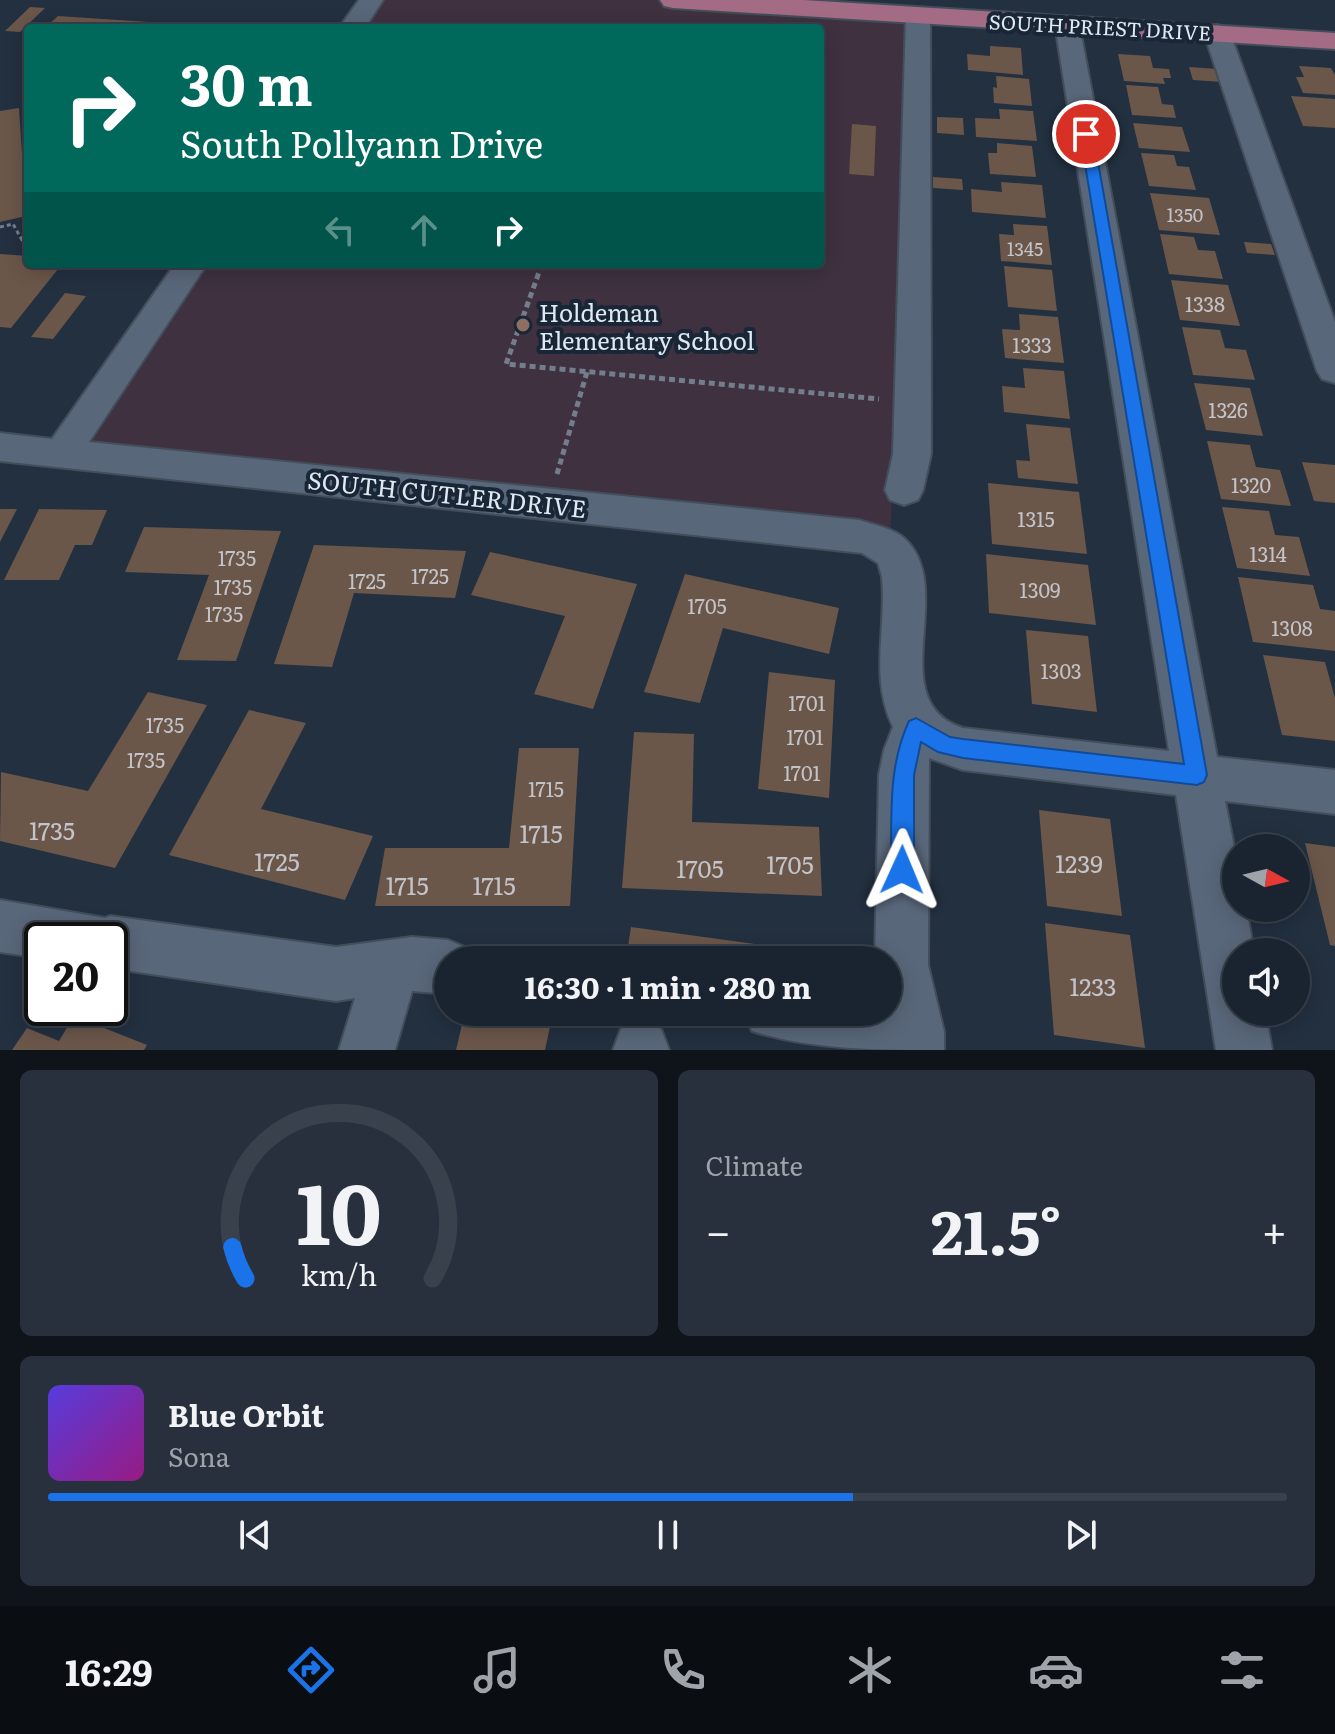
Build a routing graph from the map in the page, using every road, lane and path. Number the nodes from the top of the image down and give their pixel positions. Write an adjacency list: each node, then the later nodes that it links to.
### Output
1 (371, 0): 4 (street)
2 (673, 0): 3 (main road, SOUTH PRIEST DRIVE)
3 (918, 15): 5 (main road, SOUTH PRIEST DRIVE); 18 (street)
4 (355, 24)
5 (1067, 24): 6 (main road, SOUTH PRIEST DRIVE); 20 (street)
6 (1217, 33): 7 (main road, SOUTH PRIEST DRIVE); 12 (street)
7 (1335, 41)
8 (0, 227): 9 (path)
9 (24, 240)
10 (188, 268): 16 (street)
11 (541, 268): 13 (path)
12 (1335, 371)
13 (587, 372): 14 (path); 17 (path)
14 (880, 400)
15 (0, 447): 16 (street, SOUTH CUTLER DRIVE)
16 (61, 454): 19 (street, SOUTH CUTLER DRIVE)
17 (555, 483)
18 (904, 490)
19 (916, 727): 20 (street); 30 (street)
20 (1197, 775): 21 (street); 24 (street)
21 (1335, 792)
22 (0, 926): 23 (street)
23 (24, 930)
24 (1225, 938)
25 (128, 945): 26 (street)
26 (392, 966): 27 (street); 31 (street)
27 (434, 967)
28 (841, 1026): 30 (street)
29 (1240, 1026): 32 (street)
30 (916, 1041)
31 (367, 1050)
32 (1244, 1050)

